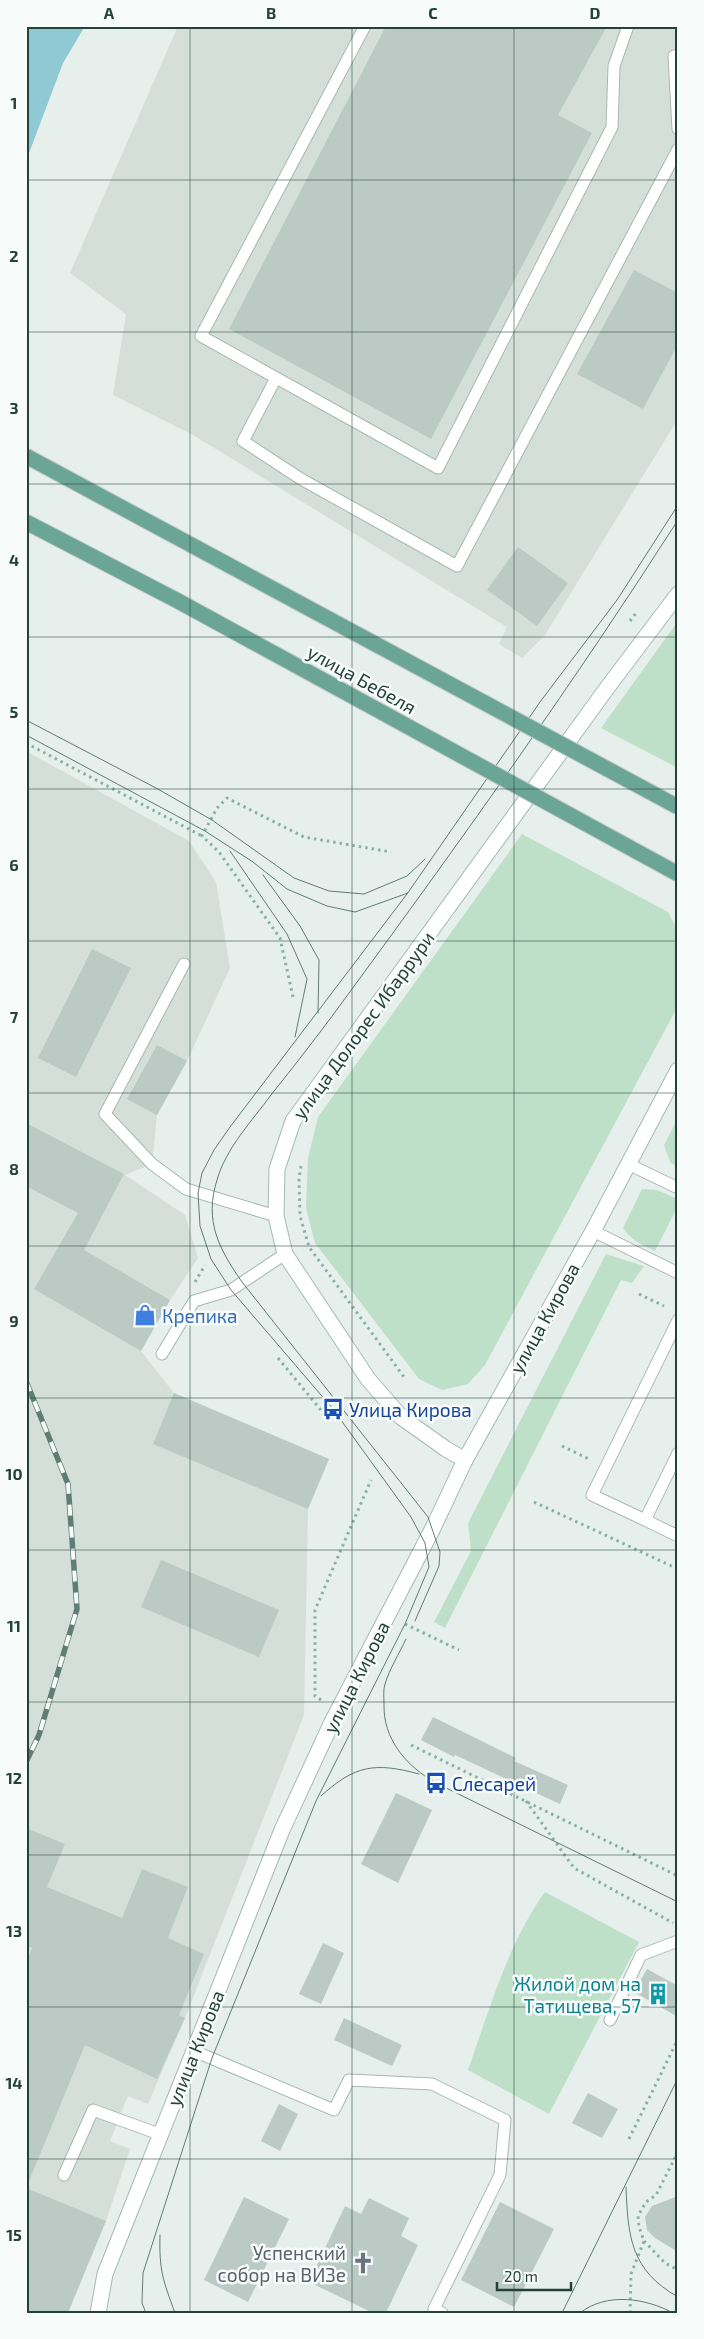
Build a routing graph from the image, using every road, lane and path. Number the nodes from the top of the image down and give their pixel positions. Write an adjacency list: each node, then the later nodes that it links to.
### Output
1 (365, 26): 6 (lane)
2 (628, 26): 6 (lane)
3 (674, 56): 4 (lane)
4 (678, 129)
5 (678, 149): 6 (lane)
6 (276, 378)
7 (26, 456): 11 (main road, улица Бебеля, bridge)
8 (26, 522): 14 (main road, улица Бебеля, bridge)
9 (678, 594): 21 (main road, улица Долорес Ибаррури)
10 (26, 743): 12 (path)
11 (678, 806)
12 (202, 836): 13 (path); 16 (path)
13 (391, 852)
14 (678, 874)
15 (184, 964): 21 (lane)
16 (293, 996)
17 (678, 1070): 19 (main road, улица Кирова)
18 (302, 1164): 30 (path)
19 (628, 1164): 20 (lane); 22 (main road, улица Кирова)
20 (678, 1188)
21 (276, 1216): 23 (main road, улица Долорес Ибаррури)
22 (593, 1230): 24 (lane); 35 (main road, улица Кирова)
23 (285, 1254): 28 (lane); 35 (main road, улица Долорес Ибаррури)
24 (678, 1272)
25 (639, 1294): 26 (path)
26 (664, 1306)
27 (678, 1320): 38 (lane)
28 (162, 1354)
29 (278, 1358): 31 (path)
30 (404, 1377)
31 (330, 1422)
32 (562, 1446): 34 (path)
33 (678, 1453): 38 (lane)
34 (582, 1455)
35 (465, 1460): 41 (main road, улица Кирова)
36 (371, 1480): 43 (path)
37 (534, 1502): 40 (path)
38 (645, 1520): 39 (lane)
39 (678, 1536)
40 (678, 1569)
41 (388, 1615): 42 (path); 51 (main road, улица Кирова)
42 (459, 1650)
43 (323, 1701)
44 (410, 1745): 45 (path)
45 (525, 1800): 46 (path); 47 (path)
46 (678, 1876)
47 (678, 1926)
48 (678, 1941): 49 (lane)
49 (610, 2020)
50 (678, 2039): 53 (path)
51 (194, 2051): 52 (main road, улица Кирова); 59 (lane)
52 (159, 2134): 55 (lane); 58 (main road, улица Кирова)
53 (630, 2139)
54 (678, 2152): 56 (path)
55 (64, 2176)
56 (644, 2241): 57 (path); 60 (path)
57 (678, 2270)
58 (98, 2313)
59 (442, 2313)
60 (630, 2313)

